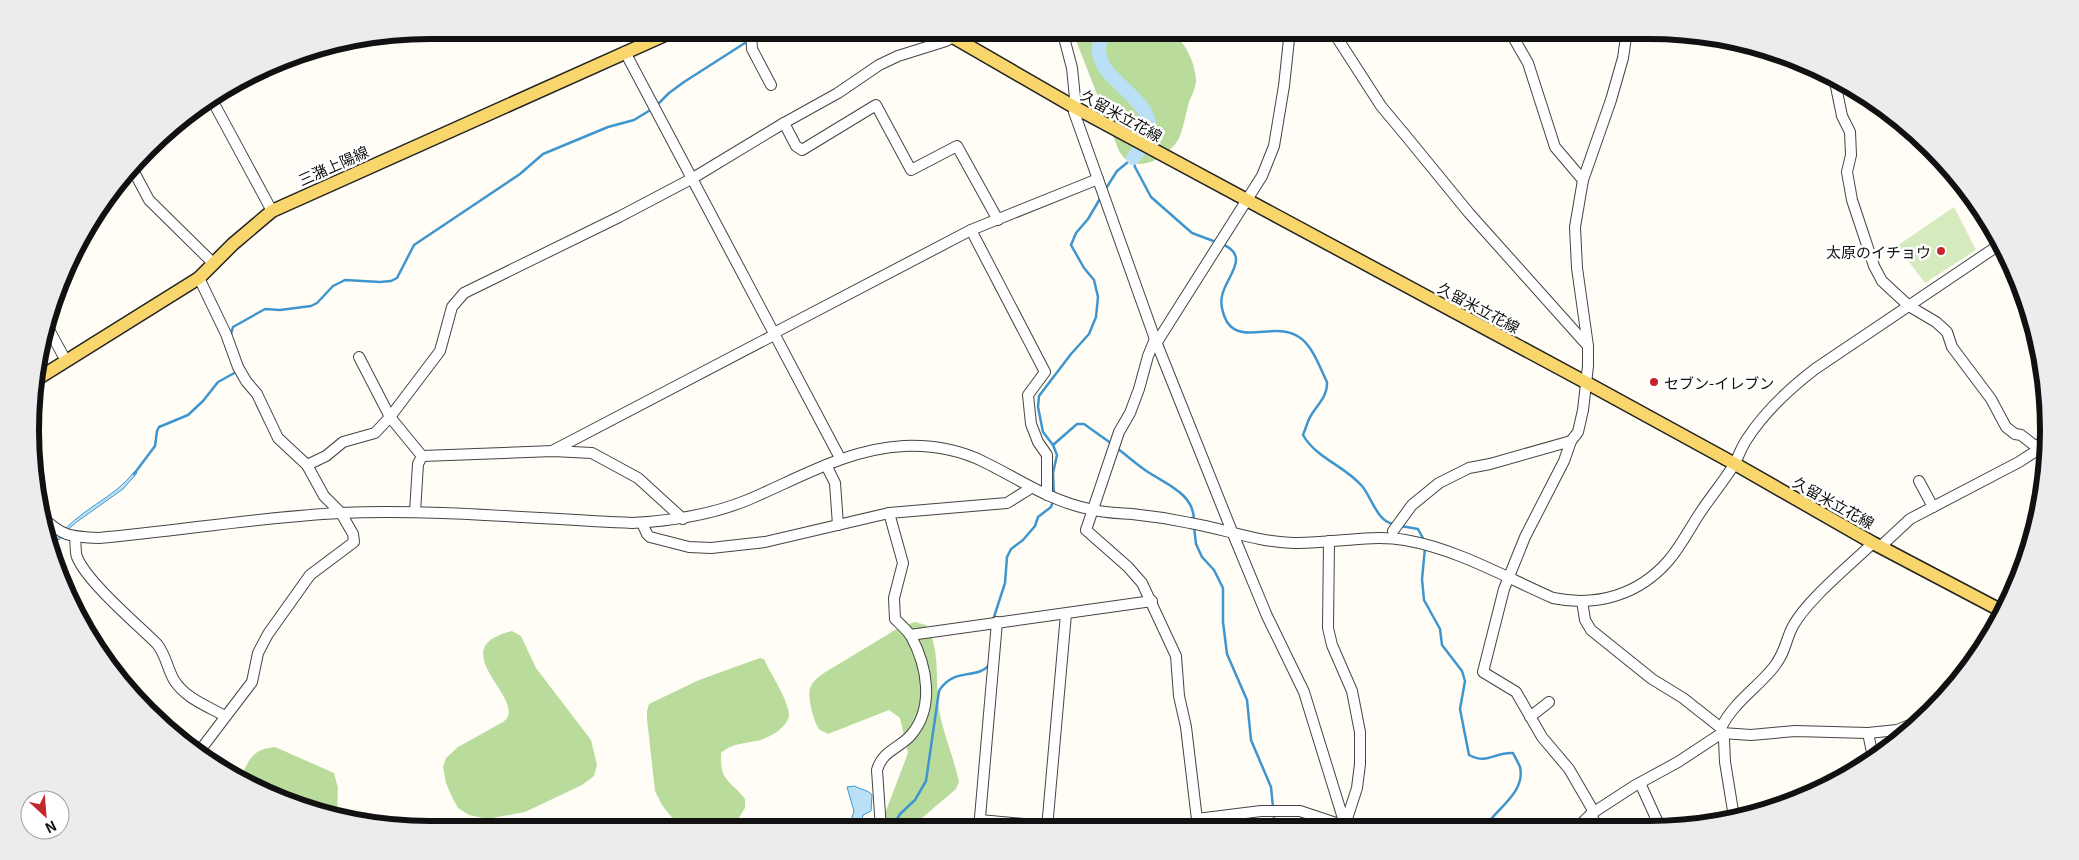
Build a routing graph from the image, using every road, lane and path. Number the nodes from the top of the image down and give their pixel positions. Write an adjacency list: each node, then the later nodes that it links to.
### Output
1 (655, 39): 10 (main road, 三潴上陽線)
2 (751, 39): 11 (street)
3 (950, 39): 15 (street)
4 (956, 39): 14 (main road, 久留米立花線)
5 (1064, 39): 14 (street)
6 (1289, 39): 20 (street)
7 (1338, 39): 31 (street)
8 (1513, 39): 19 (street)
9 (1626, 39): 19 (street)
10 (625, 52): 17 (street); 21 (main road, 三潴上陽線)
11 (771, 85)
12 (1836, 86): 27 (street)
13 (214, 105): 21 (street)
14 (1076, 108): 18 (street); 20 (main road, 久留米立花線)
15 (784, 123): 17 (street); 22 (street)
16 (135, 173): 25 (street)
17 (693, 178): 29 (street); 36 (street)
18 (1098, 179): 22 (street); 30 (street)
19 (1583, 180): 31 (street)
20 (1245, 200): 30 (street); 35 (main road, 久留米立花線)
21 (272, 212): 25 (main road, 三潴上陽線)
22 (998, 220): 23 (street)
23 (971, 230): 29 (street); 47 (street)
24 (1995, 248): 27 (street)
25 (214, 264): 26 (main road, 三潴上陽線)
26 (199, 278): 33 (main road, 三潴上陽線); 43 (street)
27 (1909, 306): 38 (street); 42 (street)
28 (51, 333): 33 (street)
29 (774, 334): 39 (street); 41 (street)
30 (1156, 341): 49 (street); 58 (street)
31 (1588, 346): 35 (street)
32 (359, 357): 36 (street)
33 (66, 362): 34 (main road, 三潴上陽線)
34 (42, 376)
35 (1587, 383): 37 (street); 42 (main road, 久留米立花線)
36 (390, 417): 40 (street); 43 (street)
37 (1571, 441): 57 (street); 62 (street)
38 (2038, 448): 48 (street)
39 (553, 451): 40 (street); 53 (street)
40 (422, 456): 50 (street)
41 (840, 458): 44 (street); 46 (street)
42 (1735, 464): 61 (main road, 久留米立花線); 64 (street)
43 (307, 465): 51 (street)
44 (826, 465): 53 (street); 56 (street)
45 (1919, 482): 48 (street)
46 (1031, 488): 47 (street); 52 (street)
47 (1052, 497): 49 (street)
48 (1933, 507): 61 (street)
49 (1092, 510): 58 (street); 63 (street)
50 (415, 512): 51 (street); 54 (street)
51 (341, 513): 59 (street); 70 (street)
52 (888, 513): 56 (street); 68 (street)
53 (683, 519): 54 (street)
54 (642, 523): 56 (street)
55 (51, 525): 59 (street)
56 (838, 525)
57 (1393, 531)
58 (1233, 534): 60 (street); 86 (street)
59 (75, 538): 70 (street)
60 (1329, 541): 62 (street); 87 (street)
61 (1877, 545): 65 (main road, 久留米立花線); 73 (street)
62 (1508, 578): 64 (street); 71 (street)
63 (1152, 601): 66 (street); 83 (street)
64 (1582, 601): 73 (street)
65 (1997, 608)
66 (1066, 614): 67 (street); 82 (street)
67 (997, 622): 68 (street); 81 (street)
68 (910, 635): 80 (street)
69 (1549, 702): 71 (street)
70 (226, 716): 75 (street)
71 (1530, 717): 79 (street)
72 (1902, 728): 74 (street)
73 (1721, 730): 74 (street); 77 (street); 78 (street)
74 (1868, 733): 76 (street)
75 (202, 747)
76 (1872, 751)
77 (1640, 783): 79 (street); 90 (street)
78 (1733, 812)
79 (1592, 813): 88 (street); 89 (street)
80 (880, 821)
81 (979, 821)
82 (1048, 821)
83 (1198, 821)
84 (1214, 821): 85 (street)
85 (1330, 821)
86 (1344, 821)
87 (1348, 821)
88 (1584, 821)
89 (1595, 821)
90 (1657, 821)

